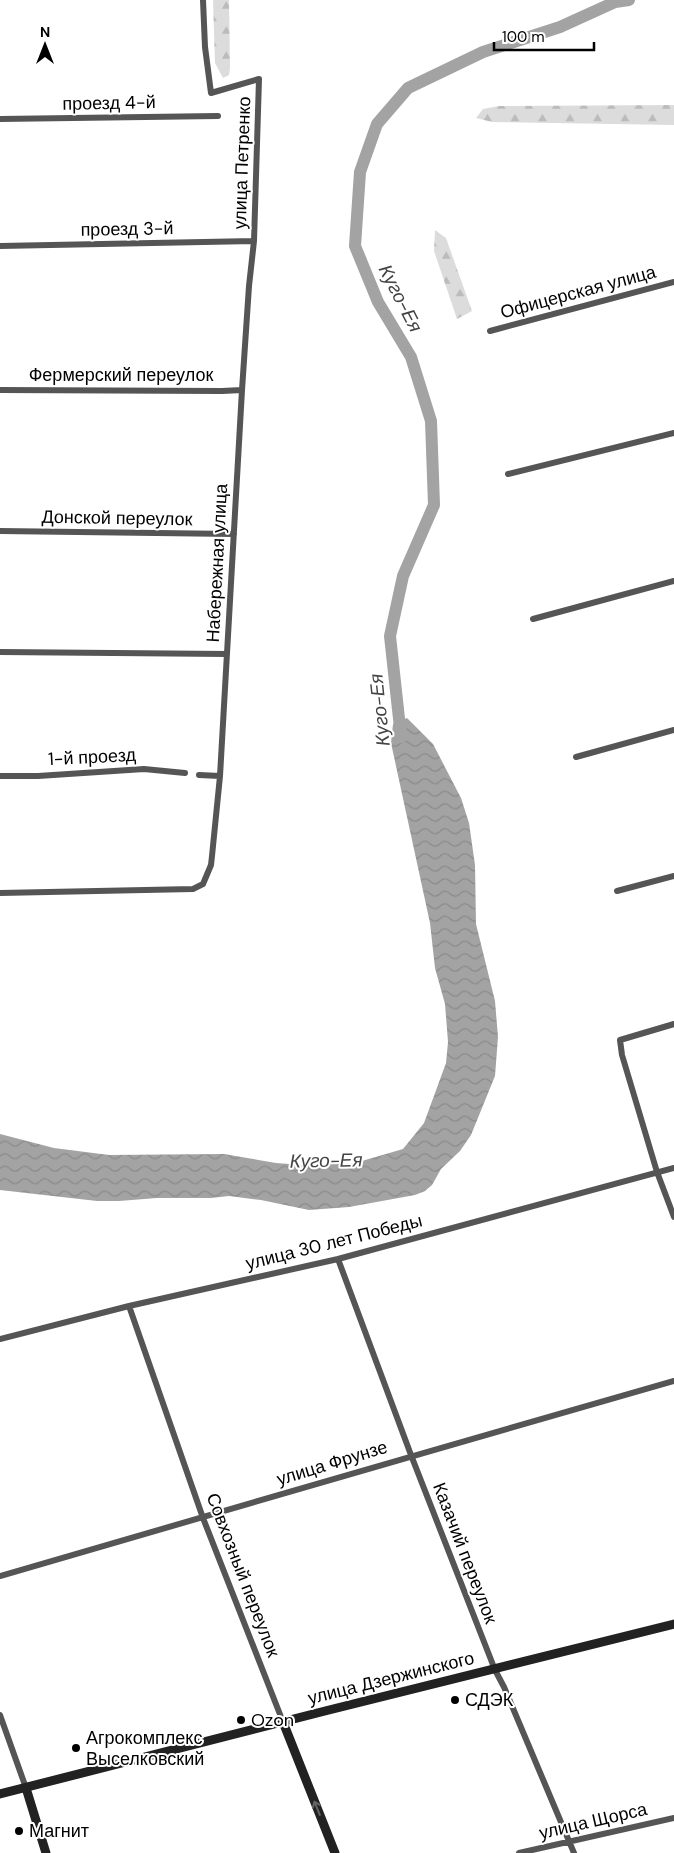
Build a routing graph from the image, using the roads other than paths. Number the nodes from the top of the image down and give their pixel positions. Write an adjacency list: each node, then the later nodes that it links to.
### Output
1 (203, 0): 4 (street, улица Петренко)
2 (218, 116): 3 (street, проезд 4-й)
3 (0, 119)
4 (254, 241): 5 (street, проезд 3-й); 9 (street, Набережная улица)
5 (0, 246)
6 (674, 282): 7 (street, Офицерская улица)
7 (490, 331)
8 (0, 390): 9 (street, Фермерский переулок)
9 (242, 390): 13 (street, Набережная улица)
10 (674, 433): 11 (street)
11 (508, 474)
12 (0, 532): 13 (street, Донской переулок)
13 (234, 534): 17 (street, Набережная улица)
14 (674, 582): 15 (street)
15 (533, 619)
16 (0, 652): 17 (street)
17 (227, 654): 23 (street, Набережная улица)
18 (674, 730): 19 (street)
19 (576, 757)
20 (185, 773): 22 (street, 1-й проезд)
21 (199, 775): 23 (street)
22 (0, 776)
23 (220, 776): 26 (street, Набережная улица)
24 (674, 876): 25 (street)
25 (617, 891)
26 (0, 893)
27 (674, 1024): 29 (street)
28 (674, 1168): 29 (street, улица 30 лет Победы)
29 (657, 1172): 30 (street); 31 (street, улица 30 лет Победы)
30 (674, 1216)
31 (338, 1259): 32 (street, улица 30 лет Победы); 35 (street, Казачий переулок)
32 (129, 1306): 33 (street, улица 30 лет Победы); 36 (street, Совхозный переулок)
33 (0, 1339)
34 (674, 1381): 35 (street, улица Фрунзе)
35 (411, 1455): 36 (street, улица Фрунзе); 39 (street, Казачий переулок)
36 (203, 1518): 37 (street, улица Фрунзе); 41 (street, Совхозный переулок)
37 (0, 1576)
38 (674, 1624): 39 (street, улица Дзержинского)
39 (495, 1670): 41 (street, улица Дзержинского); 45 (street, Казачий переулок)
40 (0, 1715): 42 (street)
41 (282, 1722): 42 (street, улица Дзержинского); 47 (street, Совхозный переулок, one-way to 41)
42 (26, 1788): 43 (street, улица Дзержинского); 46 (street)
43 (0, 1794)
44 (674, 1818): 45 (street, улица Щорса)
45 (570, 1841): 48 (street, улица Щорса); 49 (street, Казачий переулок)
46 (46, 1853)
47 (335, 1853)
48 (518, 1853)
49 (574, 1853)

